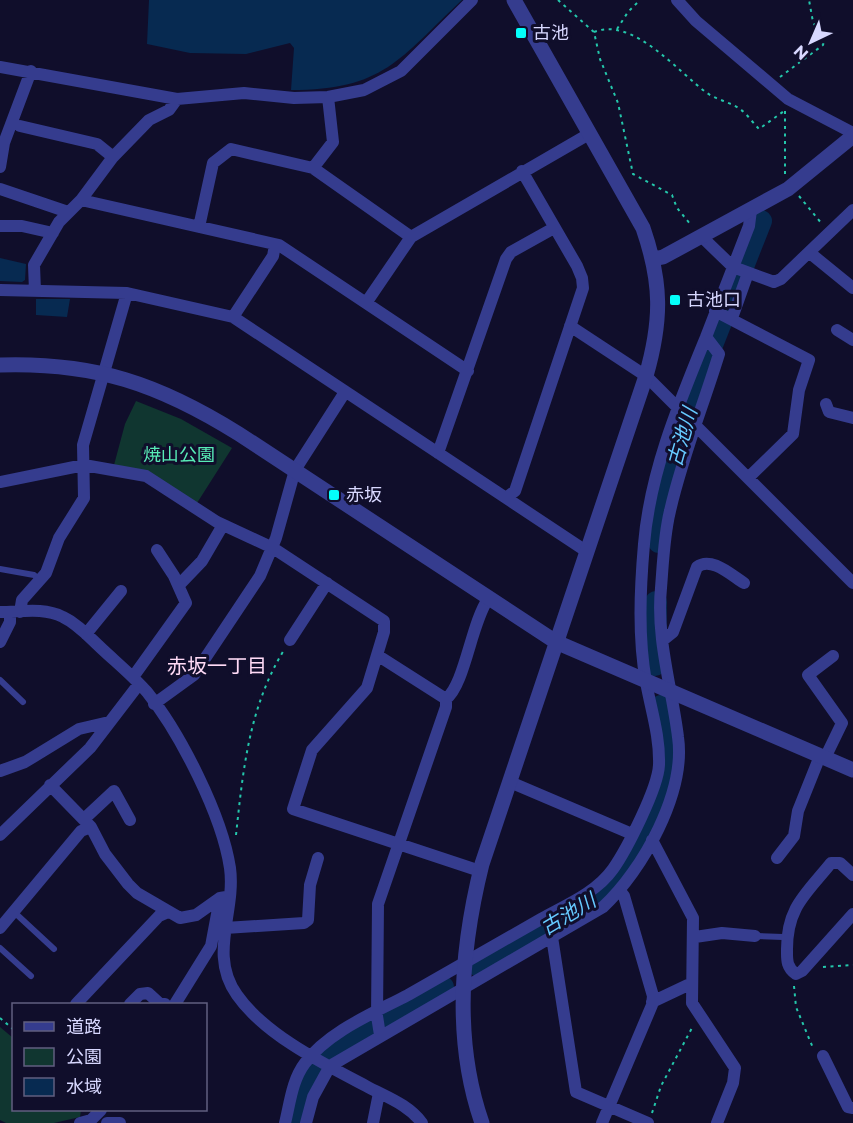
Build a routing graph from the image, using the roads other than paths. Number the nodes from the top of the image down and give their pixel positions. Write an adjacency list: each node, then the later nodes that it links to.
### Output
1 (472, 0): 6 (street)
2 (514, 0): 9 (street)
3 (677, 0): 10 (street)
4 (0, 67): 5 (street)
5 (31, 72): 7 (street); 12 (street)
6 (328, 97): 7 (street); 13 (street)
7 (177, 99): 11 (street)
8 (20, 126): 11 (street)
9 (589, 134): 14 (street); 28 (street)
10 (853, 134): 17 (street)
11 (113, 157): 16 (street)
12 (0, 167)
13 (313, 168): 21 (street); 25 (street)
14 (522, 171): 22 (street); 25 (street)
15 (0, 189): 19 (street)
16 (81, 200): 19 (street); 21 (street)
17 (751, 210): 24 (street); 29 (street)
18 (853, 210): 27 (street)
19 (68, 212): 23 (street)
20 (0, 226): 23 (street)
21 (199, 227): 26 (street)
22 (554, 228): 37 (street); 42 (street)
23 (52, 233): 32 (street)
24 (701, 236): 28 (street); 29 (street)
25 (411, 237): 34 (street)
26 (275, 244): 34 (street); 36 (street)
27 (810, 253): 29 (street); 30 (street)
28 (653, 259): 44 (street)
29 (740, 270): 35 (street); 35 (street)
30 (853, 288)
31 (0, 290): 32 (street)
32 (35, 291): 33 (street)
33 (127, 293): 36 (street); 43 (street)
34 (366, 303): 42 (street)
35 (724, 315): 40 (street); 53 (street)
36 (233, 317): 45 (street)
37 (570, 326): 44 (street); 55 (street)
38 (837, 330): 39 (street)
39 (853, 340)
40 (710, 341): 47 (street); 49 (street)
41 (0, 365): 43 (street)
42 (468, 370): 50 (street)
43 (102, 373): 51 (street); 52 (street)
44 (646, 375): 47 (street); 59 (street)
45 (345, 392): 50 (street); 52 (street)
46 (826, 404): 48 (street)
47 (680, 408): 49 (street); 78 (street)
48 (853, 418)
49 (694, 423): 53 (street); 71 (street)
50 (438, 453): 55 (street)
51 (84, 465): 54 (street); 56 (street); 61 (street)
52 (295, 470): 57 (street); 67 (street)
53 (749, 477): 64 (street)
54 (0, 482)
55 (507, 497): 59 (street)
56 (223, 525): 57 (street); 65 (street)
57 (273, 548): 62 (street); 82 (street)
58 (157, 550): 65 (street)
59 (586, 551): 73 (street)
60 (0, 569): 61 (lane)
61 (40, 580): 68 (street)
62 (327, 583): 70 (street); 74 (street)
63 (744, 583): 71 (street)
64 (853, 583)
65 (179, 585): 76 (street)
66 (121, 591): 69 (street)
67 (488, 599): 73 (street); 80 (street)
68 (10, 612): 69 (street); 72 (street)
69 (86, 634): 76 (street)
70 (290, 640)
71 (663, 640): 79 (street)
72 (0, 642)
73 (556, 642): 78 (street); 87 (street)
74 (377, 655): 80 (street); 94 (street)
75 (833, 656): 84 (street)
76 (136, 680): 82 (street); 83 (street)
77 (0, 681): 81 (lane)
78 (646, 683): 79 (street); 91 (street)
79 (672, 694): 84 (street); 93 (street)
80 (446, 699): 94 (street)
81 (23, 702)
82 (154, 704): 100 (street)
83 (109, 722): 85 (street); 88 (street)
84 (822, 757): 86 (street); 96 (street)
85 (2, 765)
86 (853, 770)
87 (510, 782): 91 (street); 97 (street)
88 (50, 785): 90 (street); 92 (street)
89 (130, 820): 90 (street)
90 (87, 823): 101 (street); 102 (street)
91 (632, 834): 103 (street)
92 (0, 836)
93 (652, 840): 99 (street); 109 (street)
94 (397, 844): 97 (street); 124 (street)
95 (318, 858): 106 (street)
96 (777, 858)
97 (480, 871): 113 (street)
98 (853, 874): 104 (street)
99 (620, 891): 107 (street); 118 (street)
100 (225, 898): 102 (street); 106 (street); 115 (street)
101 (13, 912): 105 (street); 112 (lane)
102 (168, 912): 119 (street)
103 (555, 913): 107 (street); 113 (street)
104 (853, 914)
105 (0, 928)
106 (225, 928): 127 (street)
107 (556, 933): 117 (street); 129 (street)
108 (755, 936): 109 (street); 110 (lane)
109 (695, 937): 116 (street)
110 (783, 937)
111 (0, 948): 114 (lane)
112 (54, 950)
113 (464, 963): 117 (street); 124 (street)
114 (31, 976)
115 (190, 981): 122 (street); 123 (street)
116 (690, 984): 118 (street); 142 (street)
117 (463, 986): 125 (street); 139 (street)
118 (652, 1002): 129 (street)
119 (78, 1003)
120 (132, 1003): 121 (street)
121 (158, 1003)
122 (168, 1003)
123 (177, 1003)
124 (377, 1014): 125 (street); 127 (street)
125 (379, 1033): 127 (street)
126 (823, 1056): 130 (street)
127 (321, 1060): 128 (street); 135 (street); 136 (street)
128 (379, 1093): 137 (street); 138 (street)
129 (608, 1106): 140 (street); 141 (street)
130 (853, 1108)
131 (100, 1111): 132 (street)
132 (80, 1123)
133 (107, 1123): 134 (street)
134 (120, 1123)
135 (285, 1123)
136 (306, 1123)
137 (374, 1123)
138 (422, 1123)
139 (482, 1123)
140 (602, 1123)
141 (649, 1123)
142 (717, 1123)

